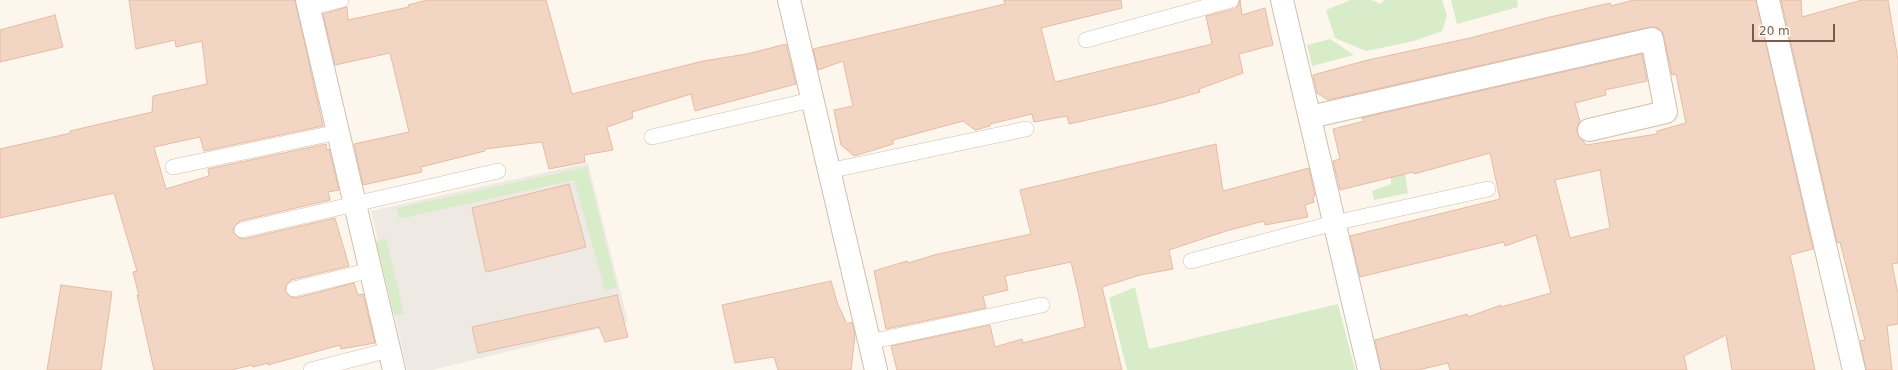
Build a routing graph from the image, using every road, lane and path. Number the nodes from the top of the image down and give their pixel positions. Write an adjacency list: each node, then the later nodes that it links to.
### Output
1 (341, 0): 6 (lane)
2 (789, 0): 8 (street)
3 (1231, 0): 7 (lane)
4 (1282, 0): 9 (street)
5 (1768, 0): 30 (street)
6 (307, 4): 12 (street)
7 (1086, 40)
8 (811, 100): 13 (lane); 16 (street)
9 (1310, 117): 11 (street); 19 (street)
10 (1026, 129): 16 (lane)
11 (1589, 130)
12 (338, 132): 14 (lane); 18 (street)
13 (652, 137)
14 (174, 168)
15 (498, 171): 18 (lane)
16 (828, 171): 25 (street)
17 (1488, 189): 19 (lane)
18 (355, 205): 20 (lane); 22 (street)
19 (1334, 223): 21 (lane); 29 (street)
20 (242, 230)
21 (1191, 261)
22 (371, 270): 23 (lane); 26 (street)
23 (294, 289)
24 (1042, 305): 25 (lane)
25 (869, 342): 28 (street)
26 (392, 360): 27 (lane)
27 (311, 370)
28 (876, 370)
29 (1369, 370)
30 (1854, 370)

